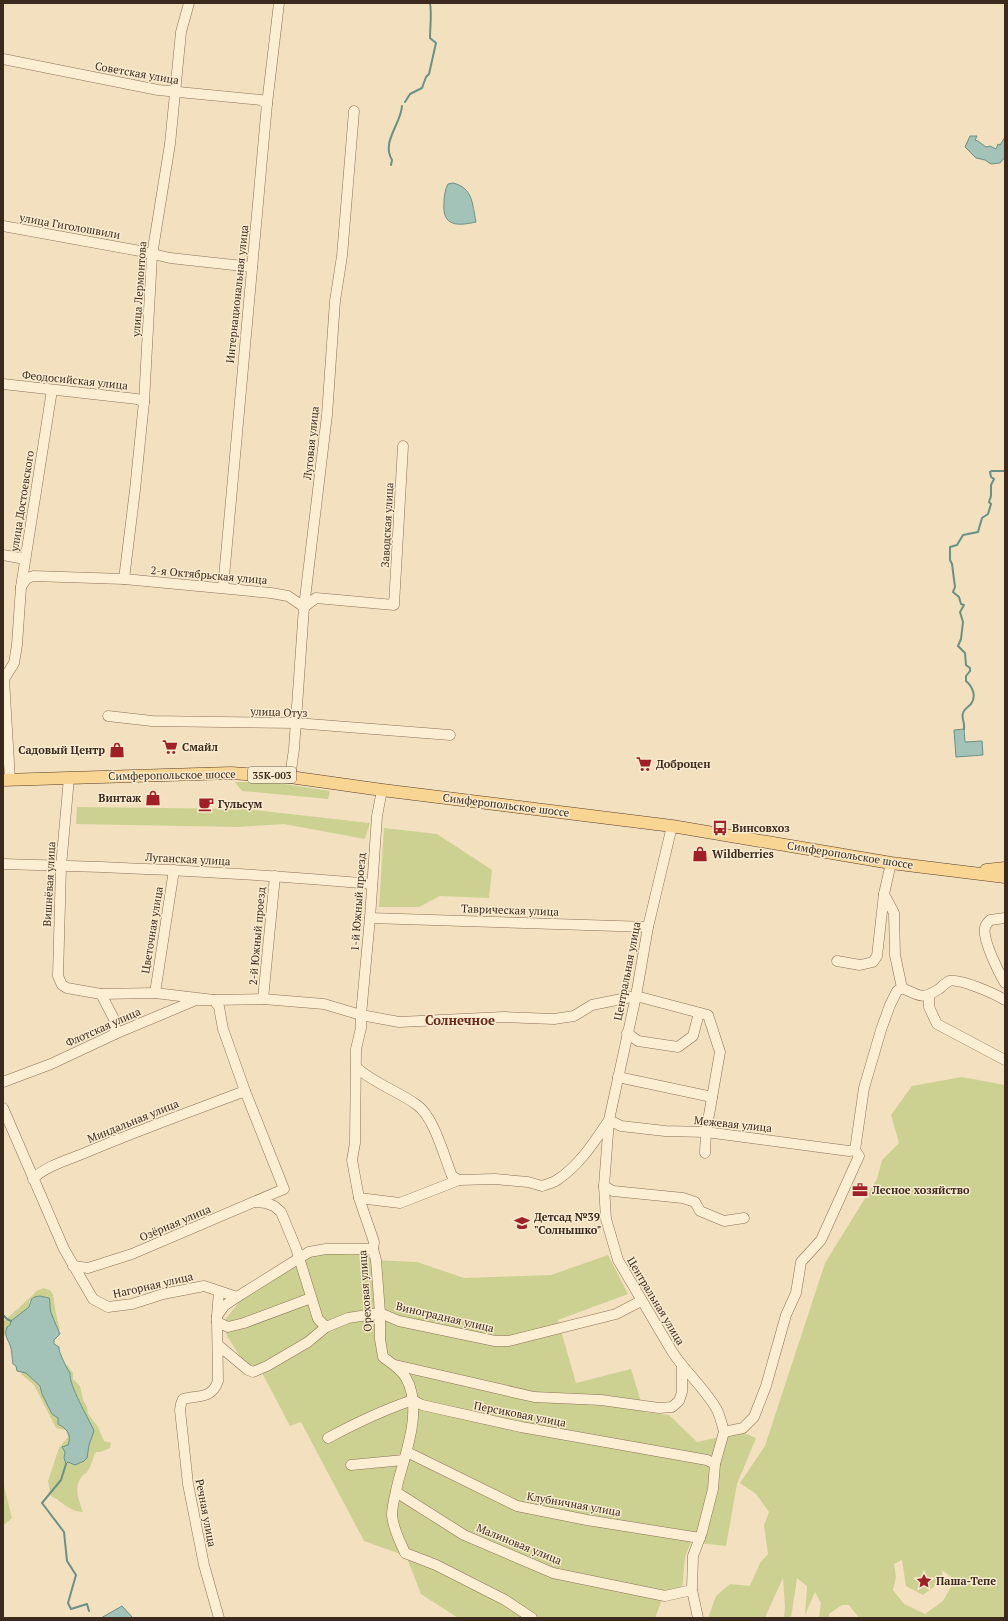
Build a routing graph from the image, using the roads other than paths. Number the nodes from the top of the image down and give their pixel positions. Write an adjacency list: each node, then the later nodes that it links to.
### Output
1 (189, 3): 4 (street, улица Лермонтова)
2 (280, 3): 5 (street, Интернациональная улица)
3 (3, 59): 4 (street, Советская улица)
4 (175, 93): 5 (street, Советская улица); 8 (street, улица Лермонтова)
5 (267, 104): 9 (street, Интернациональная улица)
6 (354, 111): 19 (street, Луговая улица)
7 (3, 226): 8 (street, улица Гиголошвили)
8 (152, 255): 9 (street, улица Гиголошвили); 12 (street, улица Лермонтова)
9 (252, 267): 18 (street, Интернациональная улица)
10 (3, 384): 11 (street, Феодосийская улица)
11 (52, 390): 12 (street, Феодосийская улица); 15 (street, улица Достоевского)
12 (144, 402): 16 (street, улица Лермонтова)
13 (403, 446): 19 (street, Заводская улица)
14 (3, 555): 15 (street)
15 (25, 559): 17 (street, улица Достоевского)
16 (124, 579): 17 (street, 2-я Октябрьская улица); 18 (street, 2-я Октябрьская улица)
17 (21, 587): 25 (street, улица Достоевского)
18 (223, 588): 19 (street, 2-я Октябрьская улица)
19 (304, 606): 21 (street, Луговая улица)
20 (108, 716): 21 (street, улица Отуз)
21 (296, 723): 22 (street, улица Отуз); 23 (street, Луговая улица)
22 (450, 736)
23 (290, 777): 24 (main road, Симферопольское шоссе / 35К-003); 26 (main road, Симферопольское шоссе / 35К-003)
24 (69, 778): 25 (main road, Симферопольское шоссе / 35К-003); 30 (street, Вишнёвая улица)
25 (6, 780)
26 (382, 790): 27 (main road, Симферопольское шоссе / 35К-003); 36 (street, 1-й Южный проезд)
27 (672, 826): 28 (main road, Симферопольское шоссе / 35К-003); 40 (street, Центральная улица)
28 (892, 863): 33 (main road, Симферопольское шоссе / 35К-003); 37 (street)
29 (3, 864): 30 (street, Луганская улица)
30 (61, 866): 32 (street, Луганская улица); 45 (street, Вишнёвая улица)
31 (1005, 868): 33 (main road, 35К-003)
32 (174, 870): 34 (street, Луганская улица); 44 (street, Цветочная улица)
33 (969, 872): 35 (main road, Симферопольское шоссе)
34 (275, 876): 36 (street, Луганская улица); 48 (street, 2-й Южный проезд)
35 (1005, 877)
36 (372, 884): 38 (street, 1-й Южный проезд)
37 (884, 894): 41 (street); 43 (street)
38 (370, 918): 40 (street, Таврическая улица); 52 (street, 1-й Южный проезд)
39 (1005, 918): 42 (street)
40 (648, 927): 46 (street, Центральная улица)
41 (837, 962)
42 (1005, 983)
43 (902, 988): 47 (street); 64 (street)
44 (154, 993): 45 (street); 49 (street)
45 (101, 994): 54 (street)
46 (636, 996): 51 (street); 52 (street); 53 (street, Центральная улица)
47 (928, 996): 50 (street); 55 (street)
48 (263, 998): 49 (street); 52 (street)
49 (214, 1000): 54 (street, Флотская улица); 59 (street)
50 (1005, 1000)
51 (699, 1013): 53 (street); 60 (street)
52 (361, 1015): 56 (street, Ореховая улица)
53 (627, 1033): 57 (street, Центральная улица)
54 (115, 1034): 58 (street, Флотская улица)
55 (1005, 1060)
56 (357, 1068): 67 (street); 69 (street, Ореховая улица)
57 (618, 1077): 60 (street); 62 (street, Центральная улица)
58 (3, 1082)
59 (245, 1090): 66 (street, Миндальная улица); 70 (street, Озёрная улица)
60 (712, 1098): 63 (street)
61 (3, 1108): 66 (street)
62 (609, 1120): 63 (street, Межевая улица); 67 (street, Центральная улица); 68 (street, Центральная улица)
63 (706, 1132): 64 (street, Межевая улица); 65 (street)
64 (855, 1150): 86 (street)
65 (705, 1153)
66 (33, 1179): 74 (street)
67 (459, 1180): 69 (street, Центральная улица)
68 (604, 1186): 71 (street); 78 (street, Центральная улица)
69 (359, 1198): 72 (street, Ореховая улица)
70 (254, 1202): 73 (street); 74 (street, Озёрная улица)
71 (744, 1218)
72 (373, 1249): 73 (street); 79 (street, Ореховая улица)
73 (299, 1258): 76 (street); 77 (street)
74 (74, 1266): 75 (street, Нагорная улица)
75 (219, 1292): 76 (street, Нагорная улица); 80 (street)
76 (237, 1297): 80 (street)
77 (311, 1298): 80 (street); 81 (street)
78 (641, 1301): 79 (street, Виноградная улица); 84 (street, Центральная улица)
79 (380, 1313): 81 (street, Виноградная улица); 83 (street, Ореховая улица)
80 (217, 1319): 82 (street)
81 (326, 1327): 82 (street, Виноградная улица)
82 (218, 1346): 94 (street, Речная улица)
83 (395, 1365): 84 (street); 85 (street, Ореховая улица)
84 (682, 1366): 86 (street, Центральная улица)
85 (413, 1400): 87 (street); 88 (street, Ореховая улица); 89 (street, Персиковая улица)
86 (724, 1432): 89 (street)
87 (328, 1438)
88 (405, 1456): 90 (street); 91 (street, Ореховая улица); 92 (street, Клубничная улица)
89 (715, 1464): 92 (street)
90 (351, 1465)
91 (396, 1492): 93 (street, Малиновая улица); 95 (street, Ореховая улица)
92 (700, 1538): 93 (street)
93 (692, 1590): 96 (street)
94 (219, 1618)
95 (532, 1618)
96 (698, 1618)

